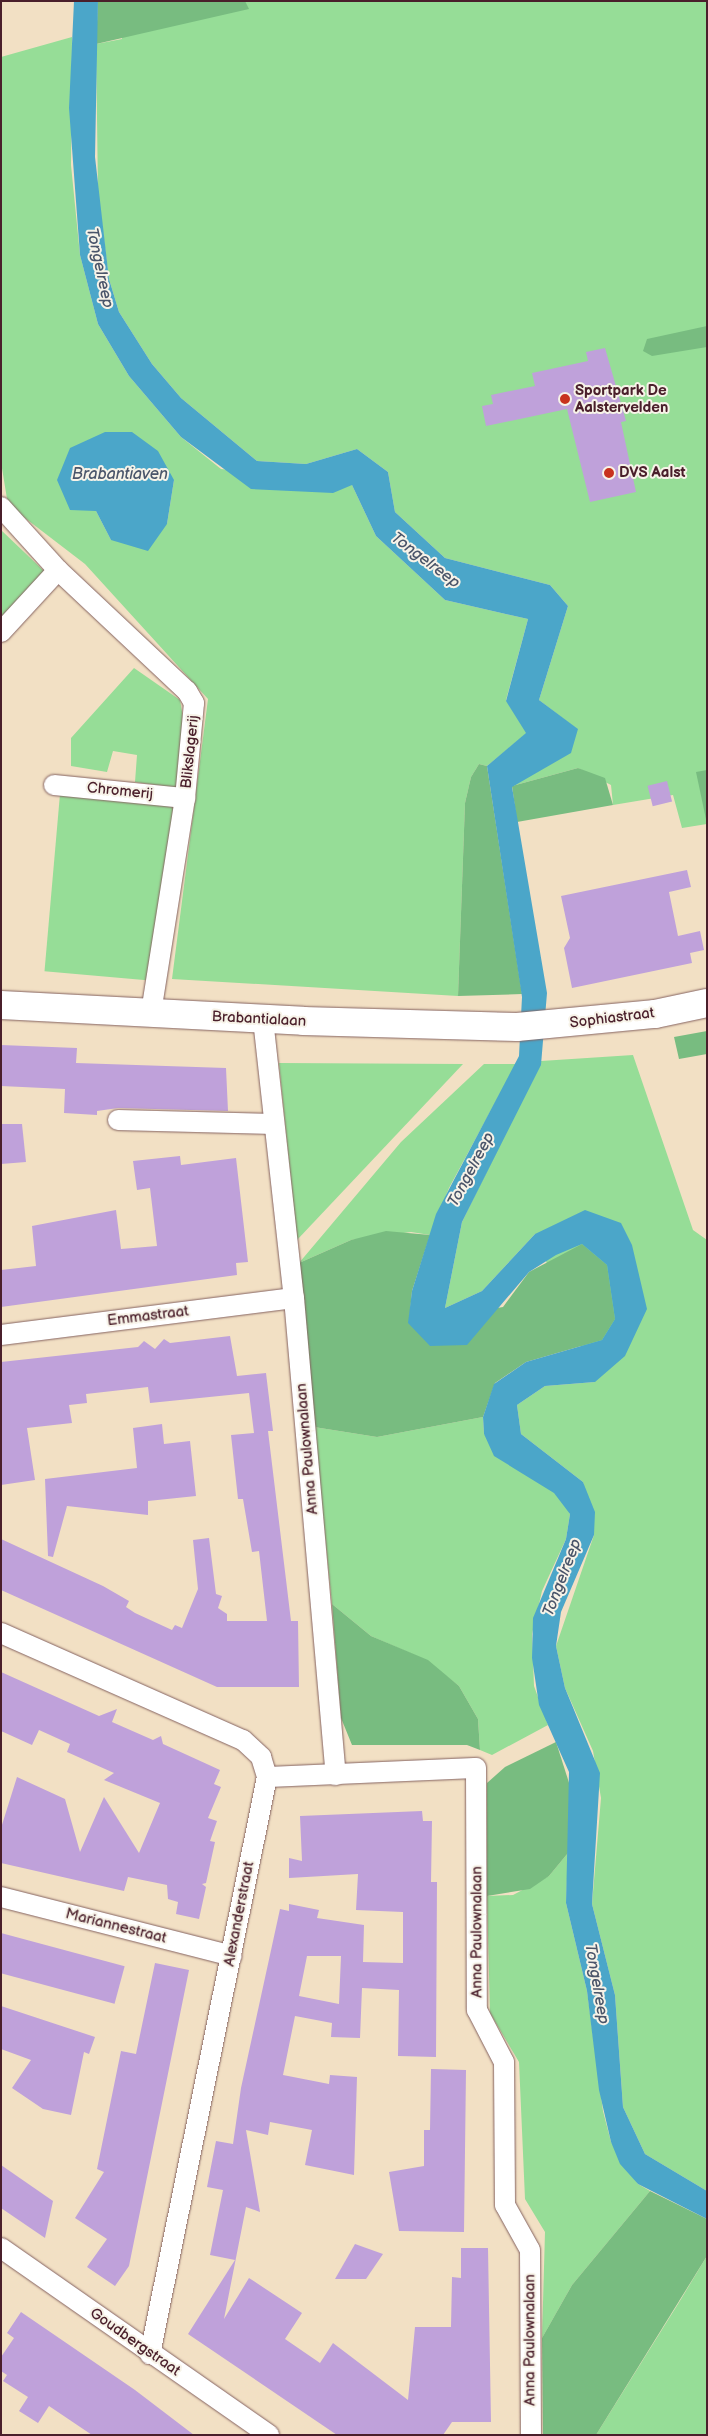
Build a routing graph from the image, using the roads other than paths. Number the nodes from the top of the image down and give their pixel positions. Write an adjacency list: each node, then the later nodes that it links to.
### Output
1 (1, 508): 2 (street, Blikslagerij)
2 (58, 570): 3 (street); 5 (street, Blikslagerij)
3 (1, 632)
4 (54, 785): 5 (street, Chromerij)
5 (185, 798): 8 (street, Blikslagerij)
6 (707, 1003): 10 (street, Sophiastraat)
7 (1, 1005): 8 (street, Brabantialaan)
8 (151, 1013): 9 (street, Brabantialaan)
9 (263, 1019): 10 (street, Brabantialaan); 12 (street, Anna Paulownalaan)
10 (517, 1027)
11 (118, 1120): 12 (street)
12 (274, 1124): 13 (street, Anna Paulownalaan)
13 (294, 1298): 14 (street, Emmastraat); 16 (street, Anna Paulownalaan)
14 (1, 1334)
15 (1, 1633): 17 (street)
16 (336, 1775): 17 (street, Anna Paulownalaan); 23 (street, Anna Paulownalaan)
17 (267, 1777): 19 (street, Alexanderstraat)
18 (1, 1897): 19 (street, Mariannestraat)
19 (232, 1956): 21 (street, Alexanderstraat)
20 (1, 2248): 21 (street, Goudbergstraat)
21 (150, 2354): 22 (street, Goudbergstraat)
22 (269, 2435)
23 (531, 2435)

